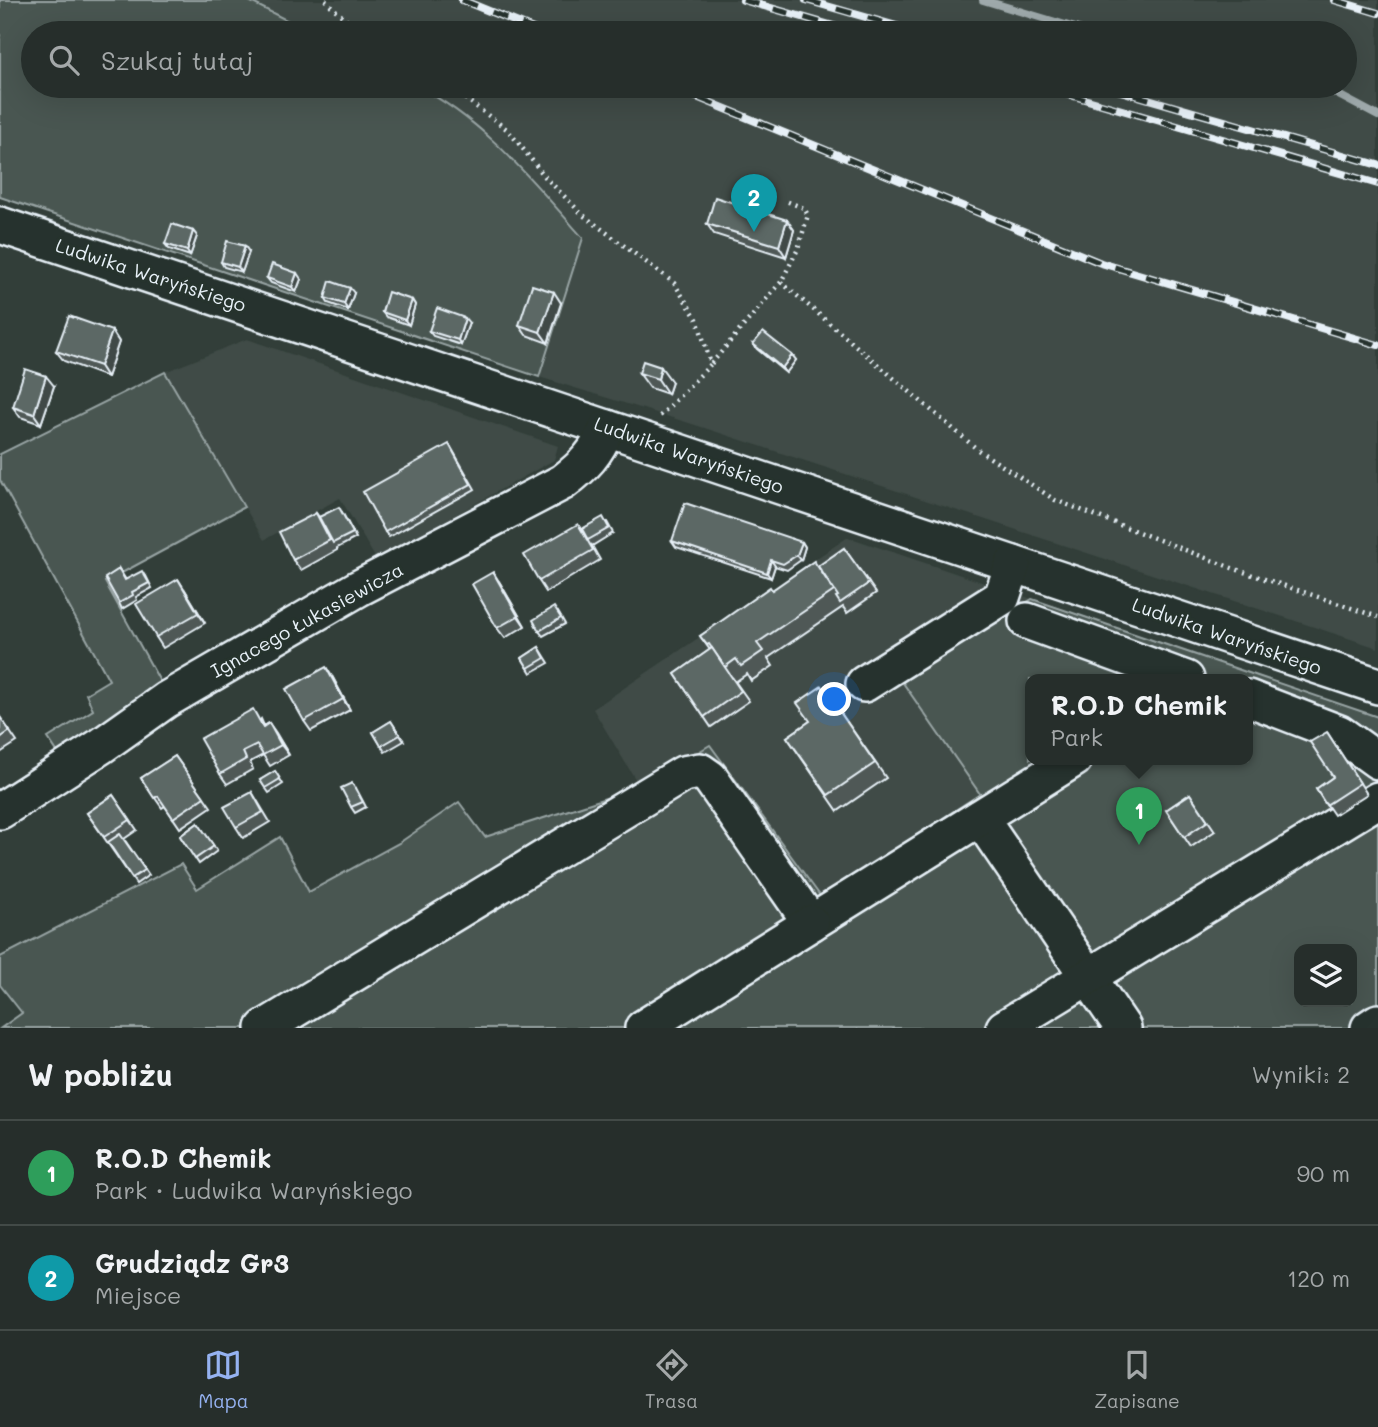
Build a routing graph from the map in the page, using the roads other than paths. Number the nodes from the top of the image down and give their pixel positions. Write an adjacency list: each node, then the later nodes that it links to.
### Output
1 (0, 225): 2 (street, Ludwika Waryńskiego)
2 (607, 428): 3 (street, Ludwika Waryńskiego); 12 (street, Ignacego Łukasiewicza)
3 (1013, 564): 6 (street); 7 (street, Ludwika Waryńskiego)
4 (1027, 621): 5 (street)
5 (1172, 674)
6 (864, 684)
7 (1378, 686)
8 (1253, 700): 9 (street)
9 (1378, 761)
10 (1064, 765): 13 (street)
11 (1378, 800): 15 (street)
12 (0, 811)
13 (980, 818): 14 (street); 15 (street)
14 (811, 923): 17 (street); 18 (street)
15 (1088, 977): 19 (street); 20 (street)
16 (1378, 1023): 21 (street)
17 (264, 1028)
18 (643, 1028)
19 (1004, 1028)
20 (1124, 1028)
21 (1369, 1028)

